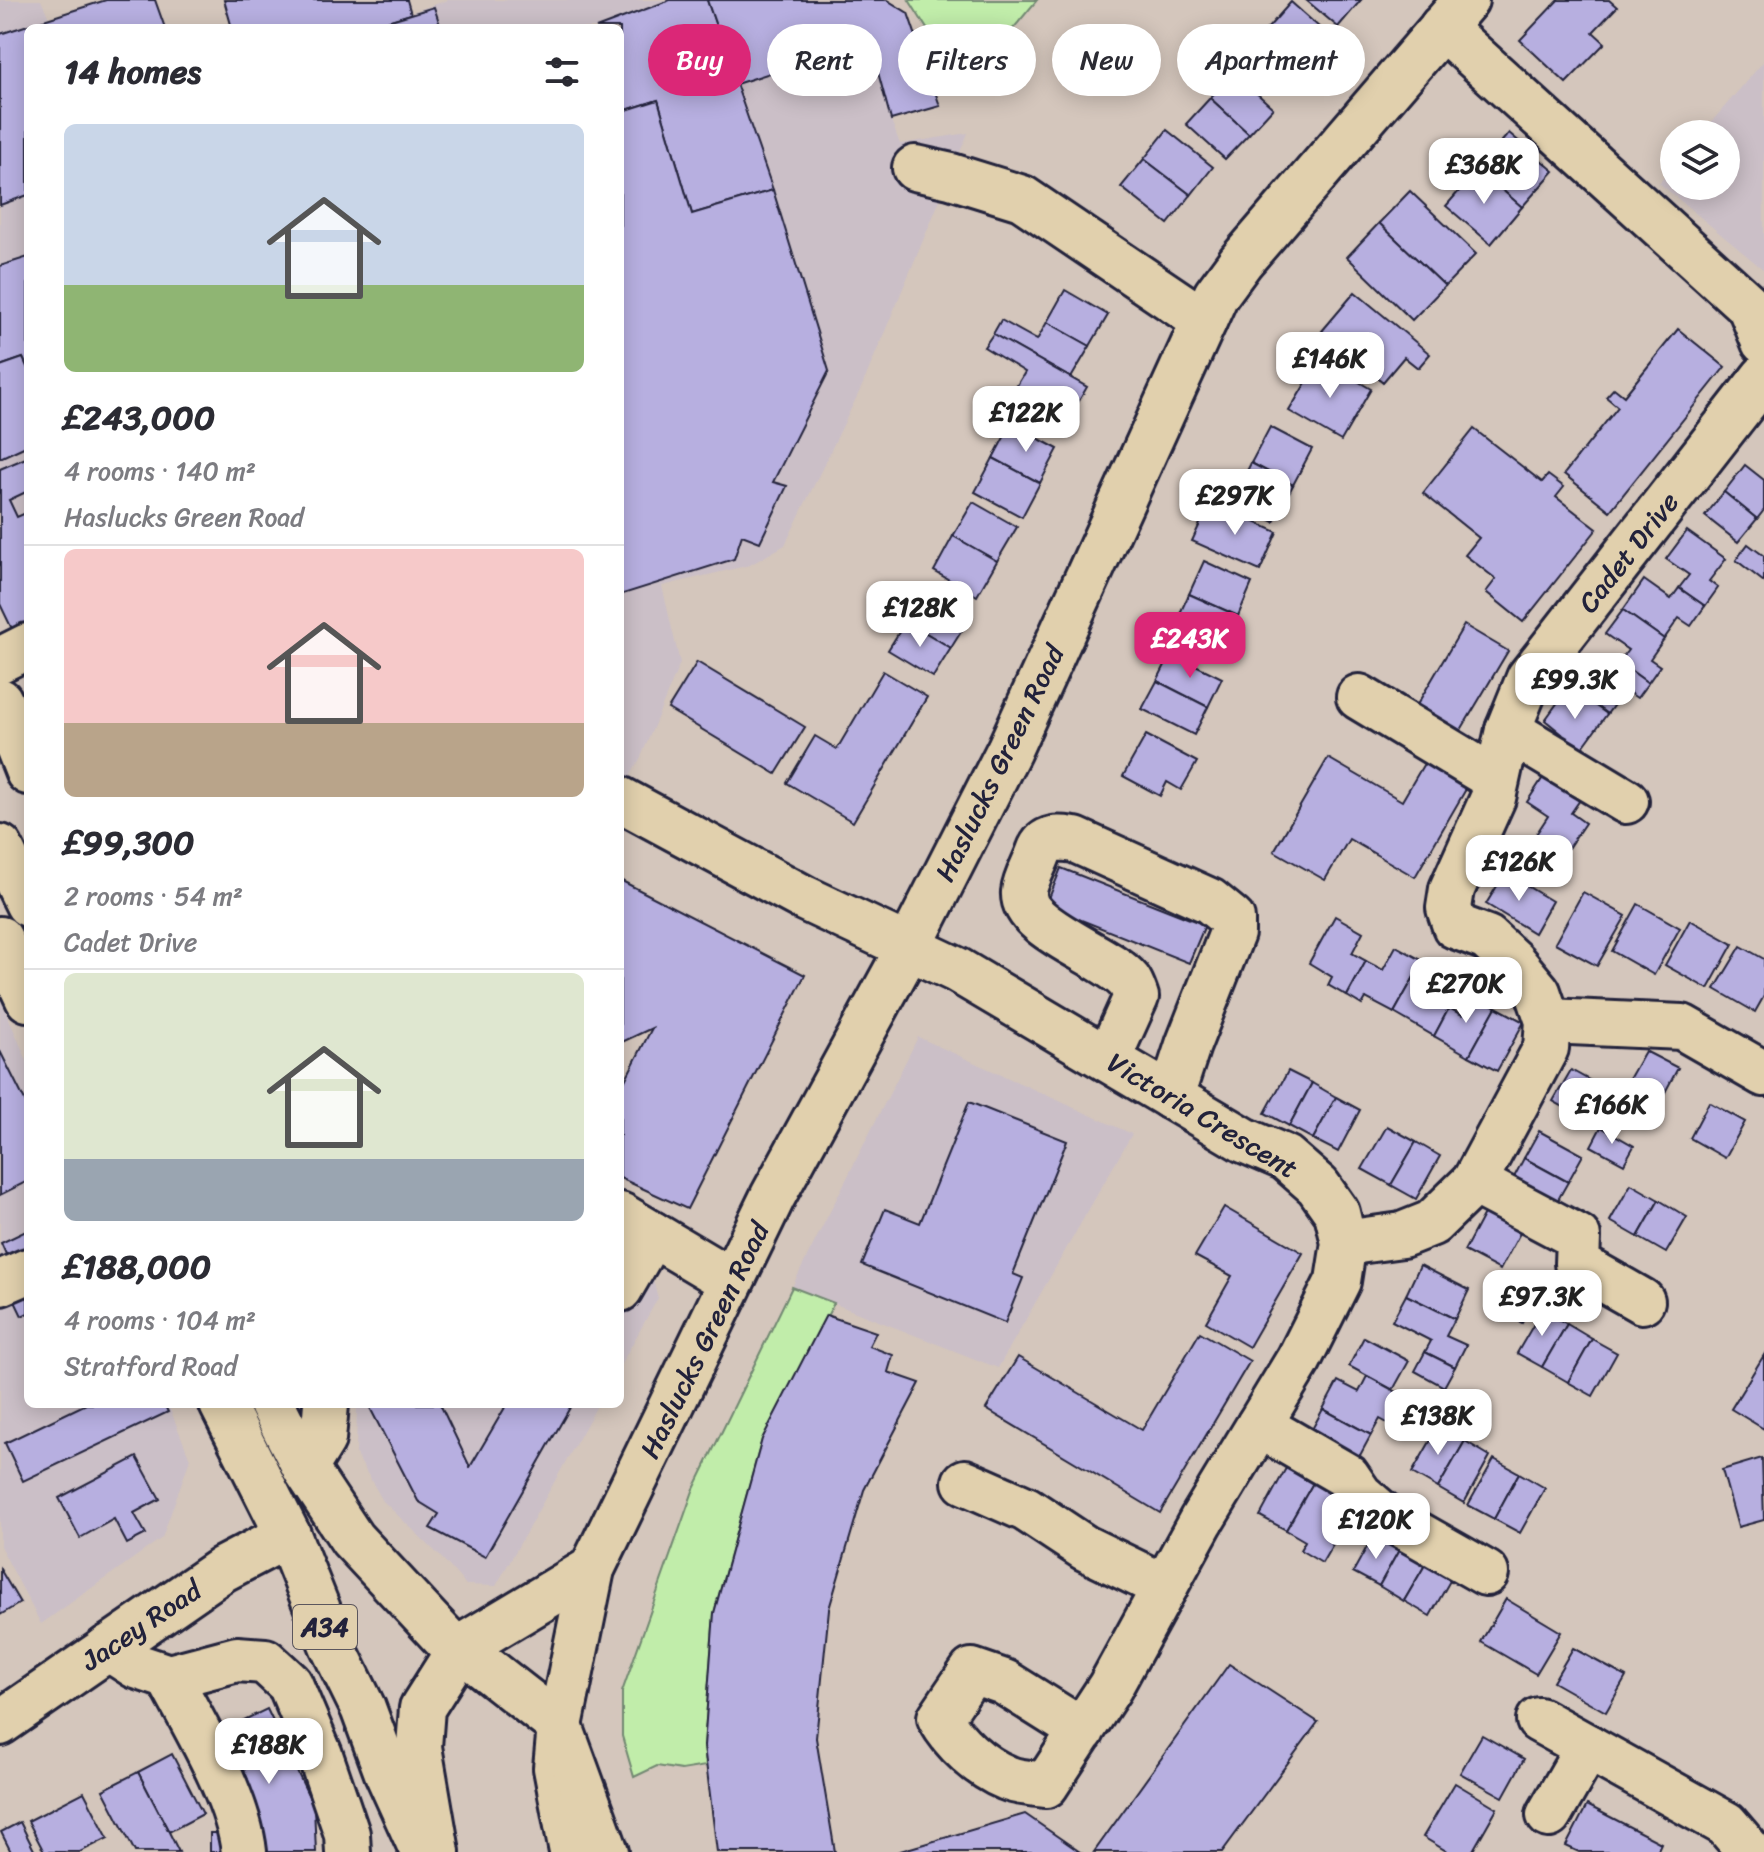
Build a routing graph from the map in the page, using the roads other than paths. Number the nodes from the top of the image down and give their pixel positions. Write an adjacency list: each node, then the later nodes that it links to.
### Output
1 (1454, 14): 3 (main road, Haslucks Green Road); 4 (main road)
2 (915, 168): 3 (main road)
3 (1204, 321): 18 (main road, Haslucks Green Road)
4 (1764, 342)
5 (1764, 377): 10 (main road, Cadet Drive)
6 (24, 648): 7 (main road)
7 (0, 660)
8 (1359, 697): 12 (main road)
9 (0, 701): 11 (main road)
10 (1508, 730): 12 (main road, Cadet Drive); 14 (main road)
11 (24, 762)
12 (1495, 779): 20 (main road, Cadet Drive)
13 (624, 801): 18 (main road, Victoria Crescent)
14 (1626, 801)
15 (0, 847): 16 (main road)
16 (24, 896)
17 (0, 939): 19 (main road)
18 (909, 947): 21 (main road, Victoria Crescent); 29 (main road, Haslucks Green Road)
19 (17, 997)
20 (1548, 1021): 22 (main road); 24 (main road)
21 (1108, 1059): 23 (main road, Victoria Crescent); 23 (main road)
22 (1764, 1074)
23 (1171, 1097): 26 (main road, Victoria Crescent)
24 (1474, 1182): 26 (main road); 31 (main road)
25 (636, 1225): 28 (main road); 29 (main road)
26 (1344, 1243): 35 (main road, Victoria Crescent)
27 (24, 1273): 30 (main road)
28 (624, 1273)
29 (731, 1281): 40 (main road, Haslucks Green Road)
30 (0, 1283)
31 (1642, 1301)
32 (224, 1408): 39 (main road, A34)
33 (274, 1408): 36 (main road, A34)
34 (326, 1408): 36 (main road)
35 (1259, 1425): 41 (main road); 42 (main road, Victoria Crescent)
36 (305, 1468): 38 (main road, A34)
37 (965, 1482): 42 (main road)
38 (333, 1511): 39 (main road, Jacey Road); 44 (main road, A34)
39 (288, 1535): 43 (main road, Jacey Road); 54 (main road, A34)
40 (592, 1569): 44 (main road); 48 (main road, Haslucks Green Road)
41 (1486, 1573)
42 (1165, 1587): 49 (main road, Victoria Crescent)
43 (108, 1648): 45 (main road); 47 (main road, Jacey Road)
44 (460, 1648): 48 (main road, A34); 55 (main road)
45 (169, 1677): 52 (main road); 53 (main road)
46 (1539, 1720): 50 (main road)
47 (0, 1723)
48 (560, 1726): 56 (main road, Haslucks Green Road); 57 (main road)
49 (1082, 1731)
50 (1588, 1747): 51 (main road); 58 (main road)
51 (1549, 1815)
52 (244, 1852)
53 (348, 1852)
54 (423, 1852)
55 (437, 1852)
56 (572, 1852)
57 (606, 1852)
58 (1750, 1852)

